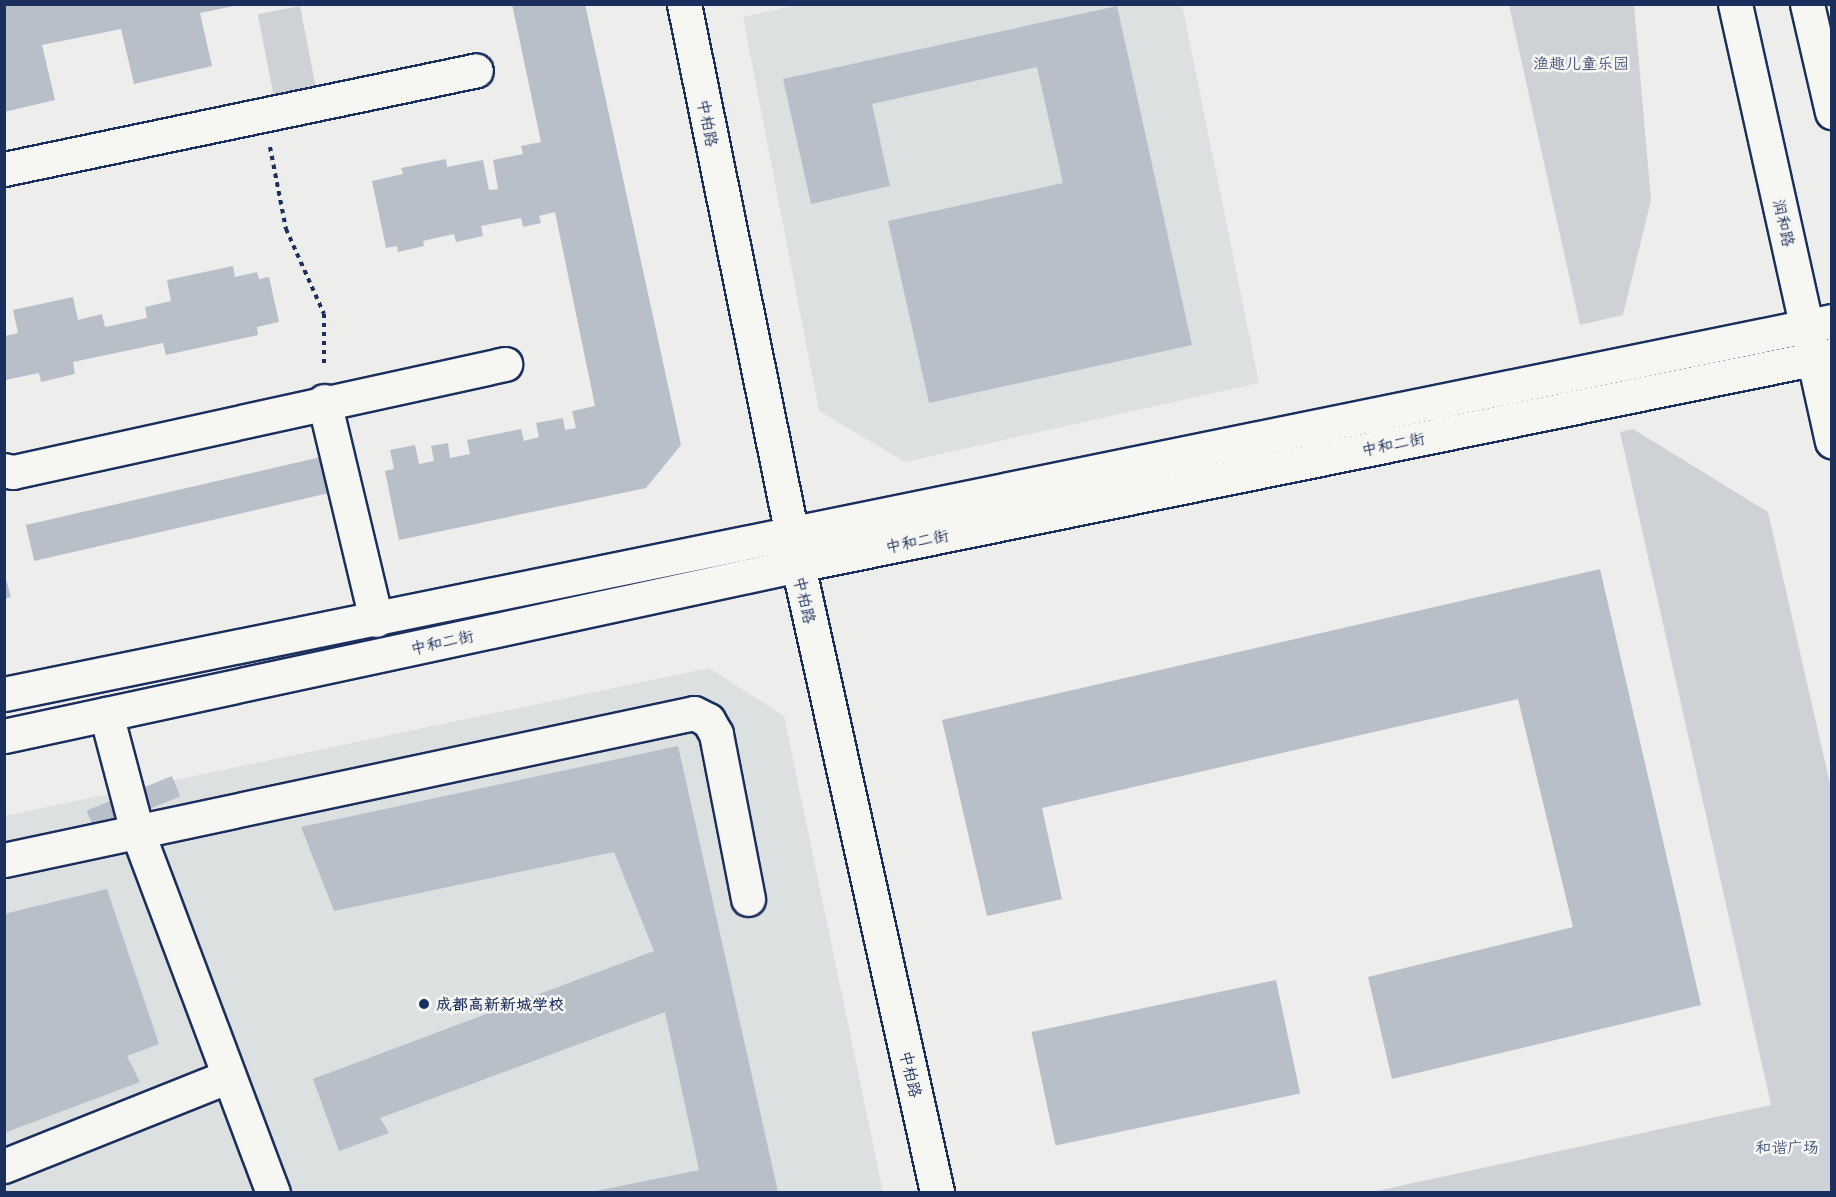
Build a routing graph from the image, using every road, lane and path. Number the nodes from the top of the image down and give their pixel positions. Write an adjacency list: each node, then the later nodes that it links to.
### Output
1 (684, 4): 14 (street, 中柏路)
2 (1735, 4): 8 (street, 润和路)
3 (1808, 4): 5 (street)
4 (476, 70): 6 (street)
5 (1832, 112)
6 (264, 114): 7 (street); 11 (path)
7 (4, 169)
8 (1819, 323): 9 (street, 润和路); 14 (street, 中和二街)
9 (1823, 356): 12 (street, 润和路); 14 (street, 中和二街)
10 (506, 364): 11 (street)
11 (324, 401): 13 (street); 15 (street)
12 (1832, 441)
13 (4, 470)
14 (794, 550): 15 (street, 中和二街); 17 (street, 中和二街); 25 (street, 中柏路)
15 (376, 620): 16 (street, 中和二街)
16 (4, 694)
17 (106, 714): 18 (street, 中和二街); 19 (street)
18 (4, 736)
19 (137, 831): 20 (street); 21 (street); 22 (street)
20 (4, 860)
21 (748, 899)
22 (227, 1077): 23 (street); 24 (street)
23 (4, 1166)
24 (273, 1192)
25 (937, 1192)

